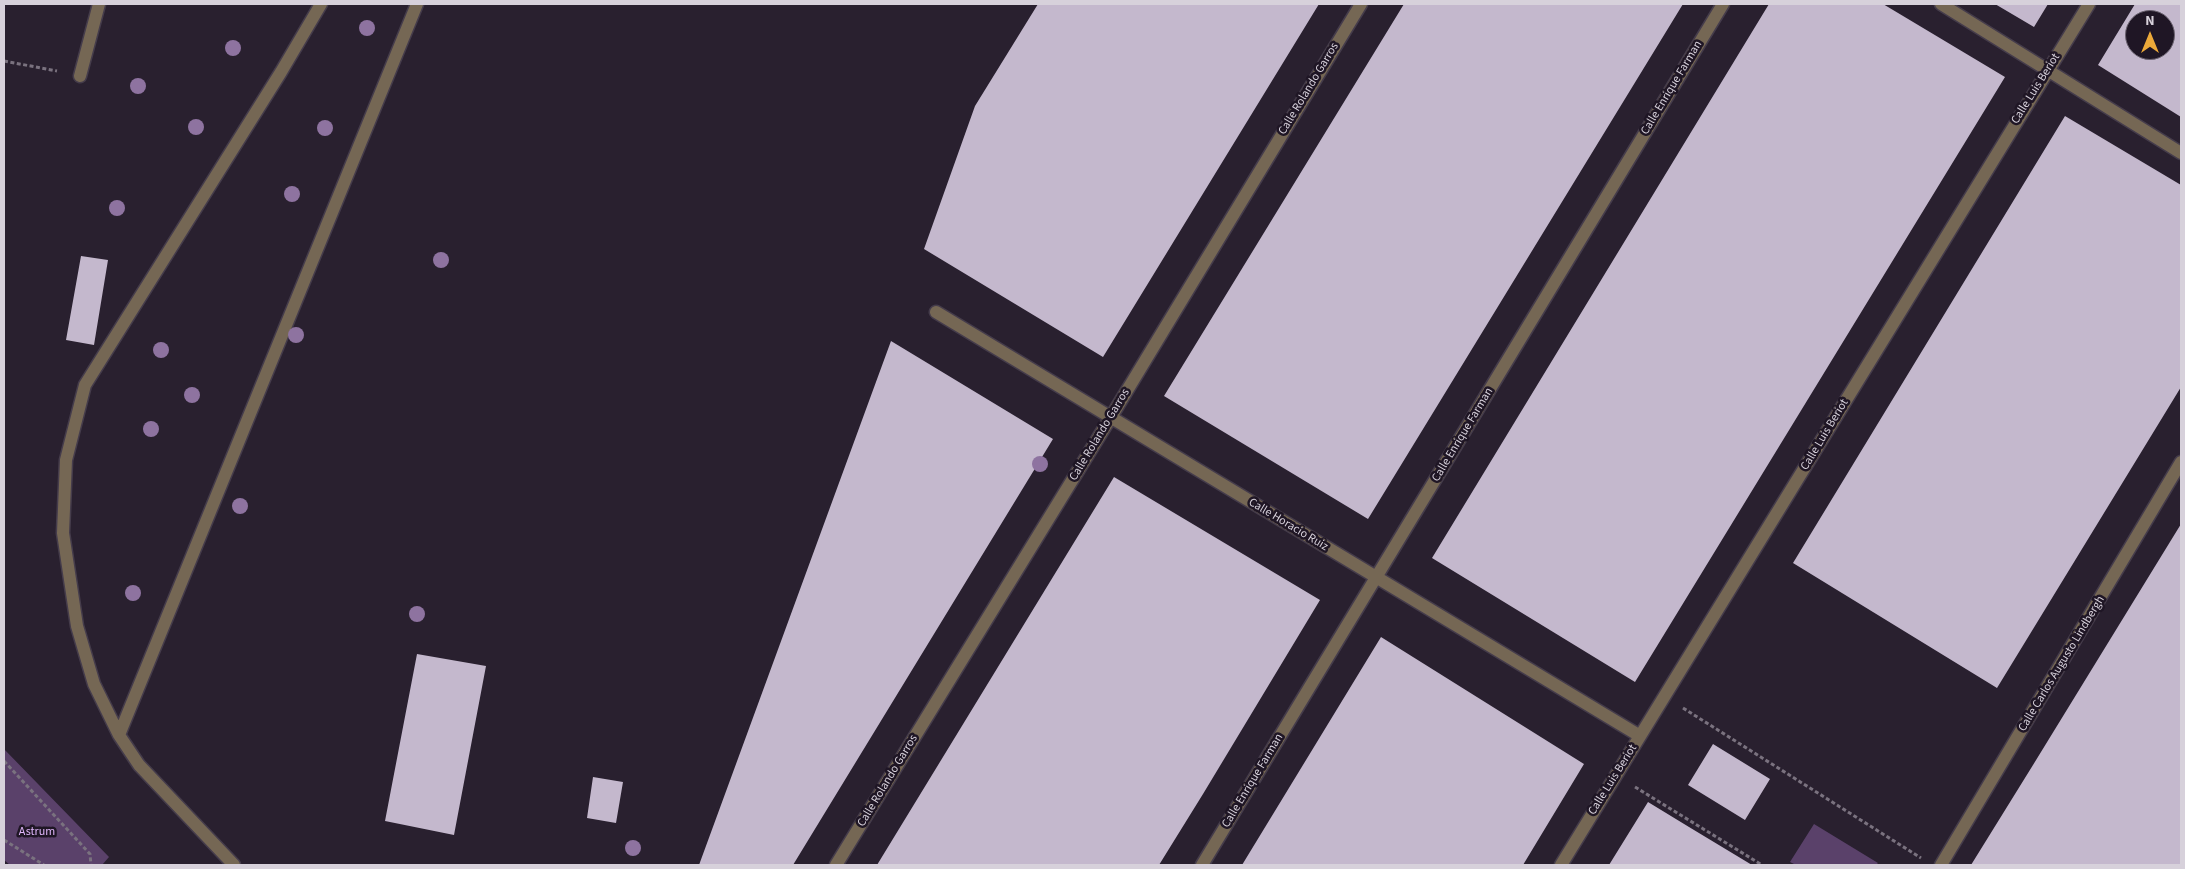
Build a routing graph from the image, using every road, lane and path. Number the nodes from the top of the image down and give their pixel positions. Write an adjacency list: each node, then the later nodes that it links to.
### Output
1 (99, 4): 10 (street)
2 (321, 4): 17 (street)
3 (417, 4): 17 (street)
4 (1361, 4): 13 (street, Calle Rolando Garros)
5 (1723, 4): 15 (street, Calle Enrique Farman)
6 (1941, 4): 9 (street)
7 (2089, 4): 9 (street, Calle Luis Beriot)
8 (4, 61): 10 (path)
9 (2048, 70): 11 (street); 16 (street, Calle Luis Beriot)
10 (80, 76)
11 (2181, 152)
12 (936, 312): 13 (street, Calle Horacio Ruiz)
13 (1111, 417): 15 (street, Calle Horacio Ruiz); 26 (street, Calle Rolando Garros)
14 (2181, 462): 30 (street, Calle Carlos Augusto Lindbergh)
15 (1376, 579): 18 (street, Calle Horacio Ruiz); 27 (street, Calle Enrique Farman)
16 (1664, 696): 18 (street, Calle Luis Beriot); 22 (path)
17 (118, 735): 25 (street)
18 (1640, 736): 20 (street, Calle Luis Beriot)
19 (4, 761): 24 (path)
20 (1616, 775): 28 (street, Calle Luis Beriot); 29 (path)
21 (4, 840): 23 (path)
22 (1923, 860)
23 (44, 865)
24 (91, 865)
25 (234, 865)
26 (836, 865)
27 (1202, 865)
28 (1561, 865)
29 (1762, 865)
30 (1941, 865)

